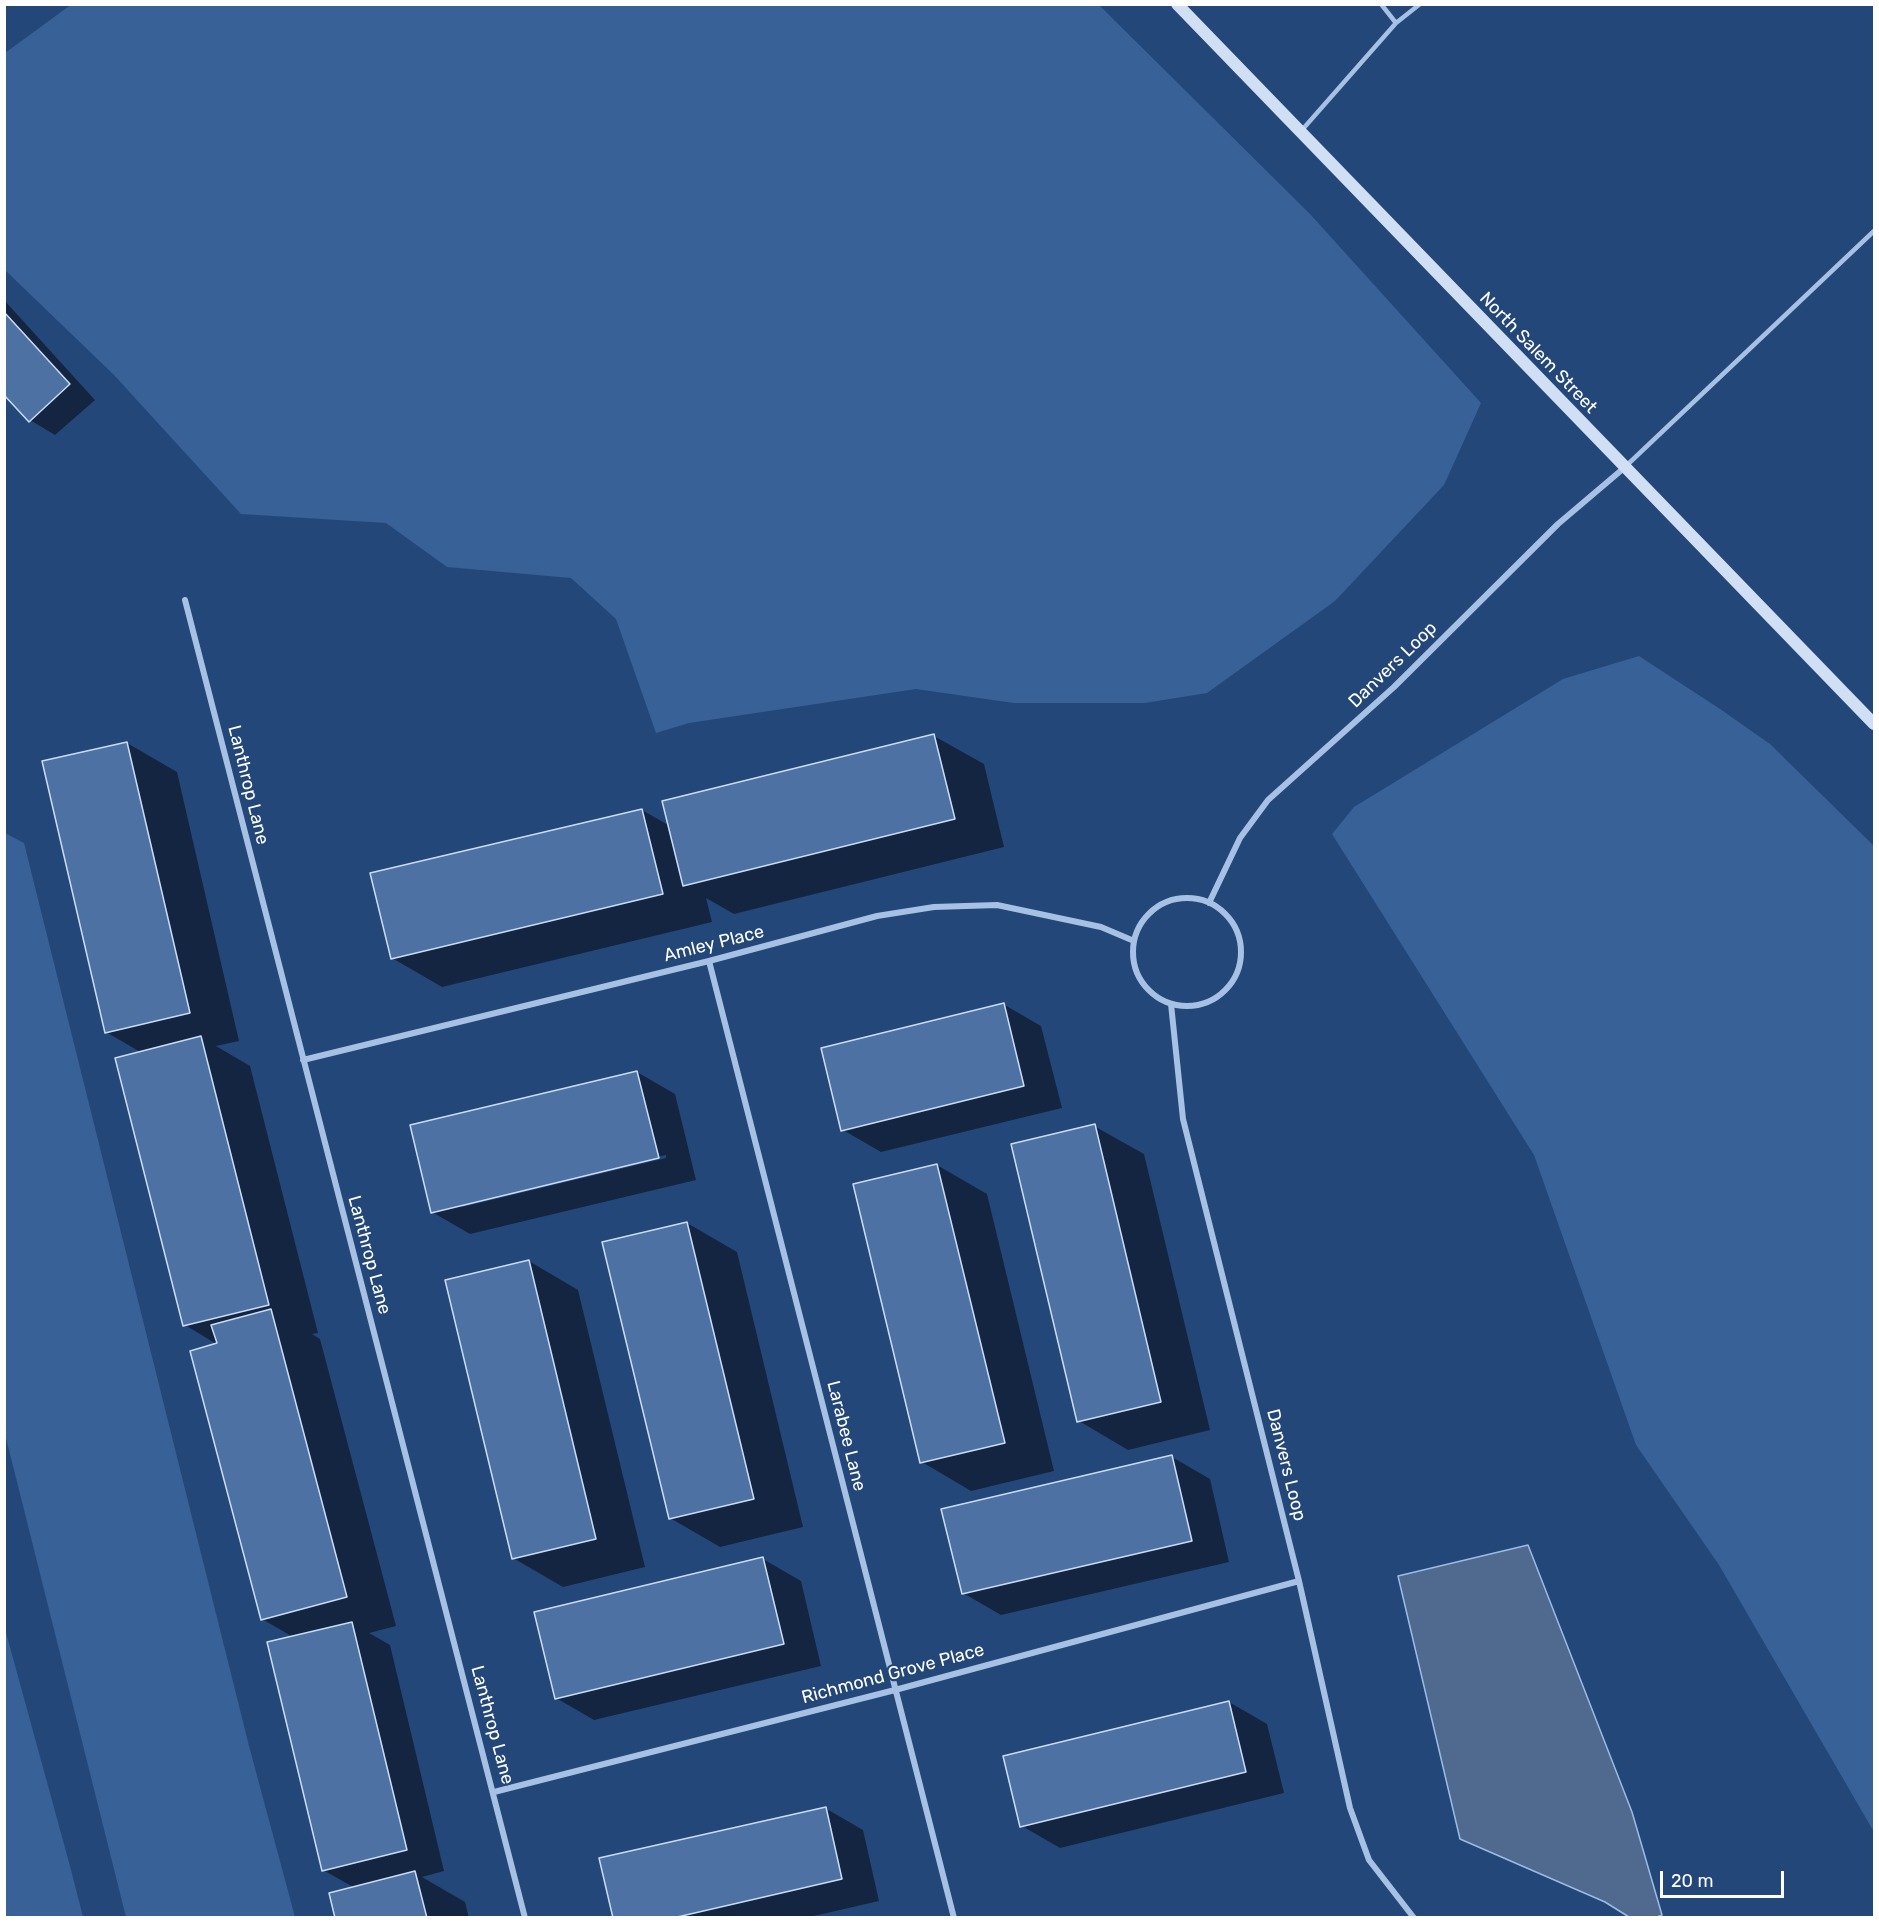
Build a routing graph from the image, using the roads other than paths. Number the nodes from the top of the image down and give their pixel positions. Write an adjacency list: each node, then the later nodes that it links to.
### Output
1 (1176, 4): 5 (main road, North Salem Street)
2 (1381, 4): 4 (lane)
3 (1420, 4): 4 (lane)
4 (1396, 22): 5 (lane)
5 (1300, 132): 7 (main road, North Salem Street)
6 (1875, 231): 7 (lane)
7 (1624, 468): 9 (main road, North Salem Street); 10 (street, Danvers Loop)
8 (185, 600): 14 (street, Lanthrop Lane)
9 (1875, 724)
10 (1209, 903): 11 (street); 13 (street)
11 (1134, 941): 12 (street, Amley Place); 13 (street)
12 (709, 961): 14 (street, Amley Place); 16 (street, Larabee Lane)
13 (1171, 1004): 15 (street, Danvers Loop)
14 (303, 1060): 17 (street, Lanthrop Lane)
15 (1299, 1581): 16 (street, Richmond Grove Place); 20 (street, Danvers Loop)
16 (895, 1690): 17 (street, Richmond Grove Place); 19 (street, Larabee Lane)
17 (494, 1792): 18 (street, Lanthrop Lane)
18 (525, 1917)
19 (954, 1917)
20 (1414, 1917)

